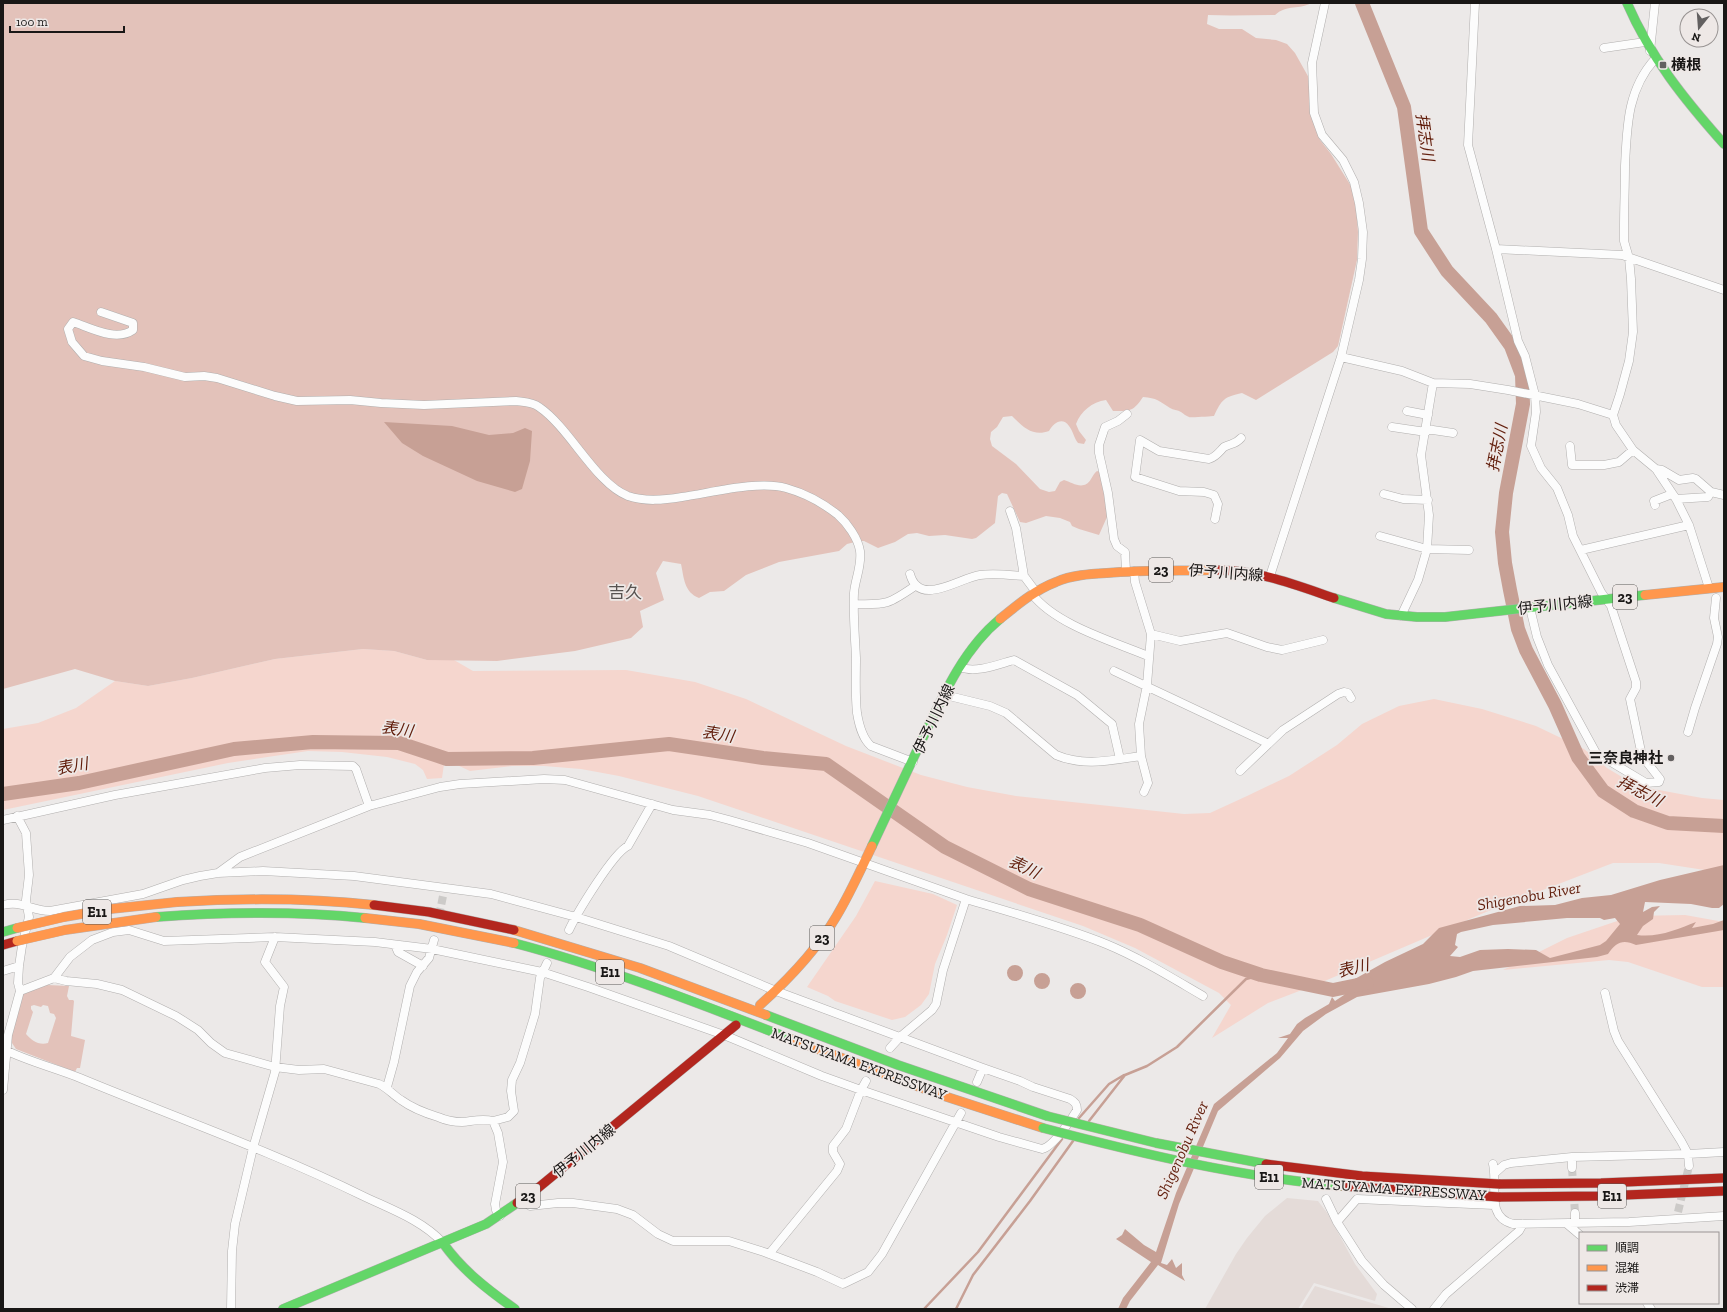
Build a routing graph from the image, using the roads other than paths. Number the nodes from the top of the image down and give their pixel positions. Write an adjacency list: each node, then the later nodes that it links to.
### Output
1 (1325, 3): 14 (street)
2 (1475, 3): 10 (street)
3 (1628, 3): 5 (main road)
4 (1655, 3): 7 (street)
5 (1645, 42): 6 (street); 7 (main road)
6 (1604, 48)
7 (1650, 51): 8 (main road)
8 (1655, 59): 9 (main road); 11 (street)
9 (1724, 144)
10 (1496, 249): 11 (street); 16 (street)
11 (1629, 258): 12 (street); 20 (street)
12 (1724, 290)
13 (101, 312): 50 (street)
14 (1341, 357): 15 (street); 44 (street)
15 (1433, 383): 16 (street); 19 (street)
16 (1533, 395): 20 (street); 40 (street)
17 (1408, 411): 19 (street)
18 (1127, 414): 41 (street)
19 (1428, 415): 22 (street)
20 (1613, 415): 26 (street)
21 (1392, 427): 22 (street)
22 (1426, 430): 23 (street); 32 (street)
23 (1453, 433)
24 (1241, 438): 35 (street)
25 (1570, 446): 26 (street)
26 (1633, 450): 27 (street)
27 (1656, 469): 28 (street); 31 (street)
28 (1711, 492): 30 (street); 31 (street)
29 (1384, 494): 32 (street)
30 (1724, 495)
31 (1674, 496): 33 (street); 36 (street)
32 (1428, 500): 38 (street)
33 (1655, 505)
34 (1010, 510): 43 (street)
35 (1215, 519)
36 (1689, 525): 40 (street); 46 (street)
37 (1380, 536): 38 (street)
38 (1427, 549): 39 (street); 53 (street)
39 (1469, 550)
40 (1581, 550): 49 (street)
41 (1130, 571): 44 (main road, 伊予川内線 / 23); 47 (main road, 伊予川内線 / 23); 54 (street)
42 (910, 574): 45 (street)
43 (1024, 576): 45 (street); 47 (street)
44 (1270, 576): 53 (main road, 伊予川内線 / 23)
45 (915, 586): 50 (street)
46 (1716, 588): 48 (street); 49 (main road, 伊予川内線 / 23)
47 (1034, 593): 56 (street); 57 (main road, 伊予川内線 / 23)
48 (1716, 598): 51 (street); 62 (street)
49 (1606, 599): 52 (main road, 伊予川内線 / 23); 52 (street)
50 (855, 604): 66 (street)
51 (1724, 604)
52 (1527, 608): 53 (main road, 伊予川内線 / 23)
53 (1401, 616)
54 (1151, 634): 55 (street); 56 (street)
55 (1323, 640)
56 (1148, 656): 59 (street)
57 (960, 666): 60 (main road, 伊予川内線 / 23); 65 (street)
58 (1114, 671): 59 (street)
59 (1147, 685): 63 (street); 64 (street)
60 (945, 695): 65 (street); 66 (main road, 伊予川内線 / 23)
61 (1351, 698): 63 (street)
62 (1688, 732)
63 (1268, 743): 67 (street)
64 (1141, 756): 65 (street); 68 (street)
65 (1120, 759)
66 (912, 764): 73 (main road, 伊予川内線 / 23)
67 (1240, 771)
68 (1144, 792)
69 (652, 804): 70 (street); 73 (street); 79 (street)
70 (369, 806): 71 (street); 74 (street)
71 (18, 816): 72 (street); 78 (street)
72 (3, 820)
73 (865, 860): 76 (street); 95 (main road, 伊予川内線 / 23)
74 (218, 872): 75 (street); 79 (street)
75 (143, 894): 78 (street); 80 (street)
76 (966, 899): 97 (street); 101 (street)
77 (3, 905): 78 (street)
78 (28, 908): 89 (street)
79 (576, 917): 81 (street); 95 (street)
80 (129, 930): 83 (street); 93 (street)
81 (569, 930)
82 (3, 932): 122 (main road, MATSUYAMA EXPRESSWAY / E11, bridge)
83 (275, 937): 86 (street); 104 (street)
84 (434, 940): 87 (street)
85 (3, 945): 126 (main road, MATSUYAMA EXPRESSWAY / E11, bridge)
86 (395, 945): 87 (street); 90 (street)
87 (432, 949): 90 (street); 92 (street)
88 (547, 963): 92 (street)
89 (19, 966): 91 (street); 94 (street)
90 (423, 966): 108 (street)
91 (3, 971)
92 (542, 972): 100 (street); 112 (street)
93 (54, 978): 94 (street); 104 (street)
94 (20, 991): 103 (street)
95 (776, 991): 98 (main road, 伊予川内線 / 23); 101 (street)
96 (1605, 993): 116 (street)
97 (1203, 996)
98 (760, 1005)
99 (736, 1025): 100 (main road, 伊予川内線 / 23)
100 (724, 1035): 110 (street); 125 (main road, 伊予川内線 / 23)
101 (900, 1037): 102 (street); 105 (street)
102 (890, 1048)
103 (5, 1050): 109 (street); 114 (street)
104 (275, 1066): 108 (street); 114 (street)
105 (983, 1068): 107 (street); 113 (street)
106 (866, 1081): 110 (street)
107 (977, 1082)
108 (387, 1087): 112 (street)
109 (3, 1090)
110 (860, 1090): 113 (street); 135 (street)
111 (961, 1114): 113 (street)
112 (493, 1121): 128 (street)
113 (954, 1123): 135 (street)
114 (253, 1148): 134 (street); 136 (street)
115 (1724, 1152): 116 (street)
116 (1688, 1154): 117 (street); 119 (street)
117 (1572, 1156): 120 (street); 121 (street)
118 (1493, 1164): 121 (street)
119 (1689, 1166)
120 (1572, 1168)
121 (1495, 1173): 126 (street)
122 (1724, 1178)
123 (1724, 1191): 126 (main road, MATSUYAMA EXPRESSWAY / E11)
124 (1326, 1199): 130 (street)
125 (522, 1200): 128 (main road, 伊予川内線 / 23); 135 (street)
126 (1496, 1201): 130 (street); 131 (street)
127 (1574, 1213): 132 (street)
128 (500, 1216): 134 (main road, 伊予川内線 / 23)
129 (1724, 1216): 132 (street)
130 (1337, 1222): 139 (street)
131 (1523, 1224): 132 (street); 140 (street)
132 (1571, 1224): 133 (street)
133 (1579, 1234)
134 (443, 1243): 137 (main road, 伊予川内線 / 23); 138 (main road)
135 (769, 1254)
136 (231, 1309)
137 (283, 1309)
138 (515, 1309)
139 (1412, 1309)
140 (1434, 1309)

